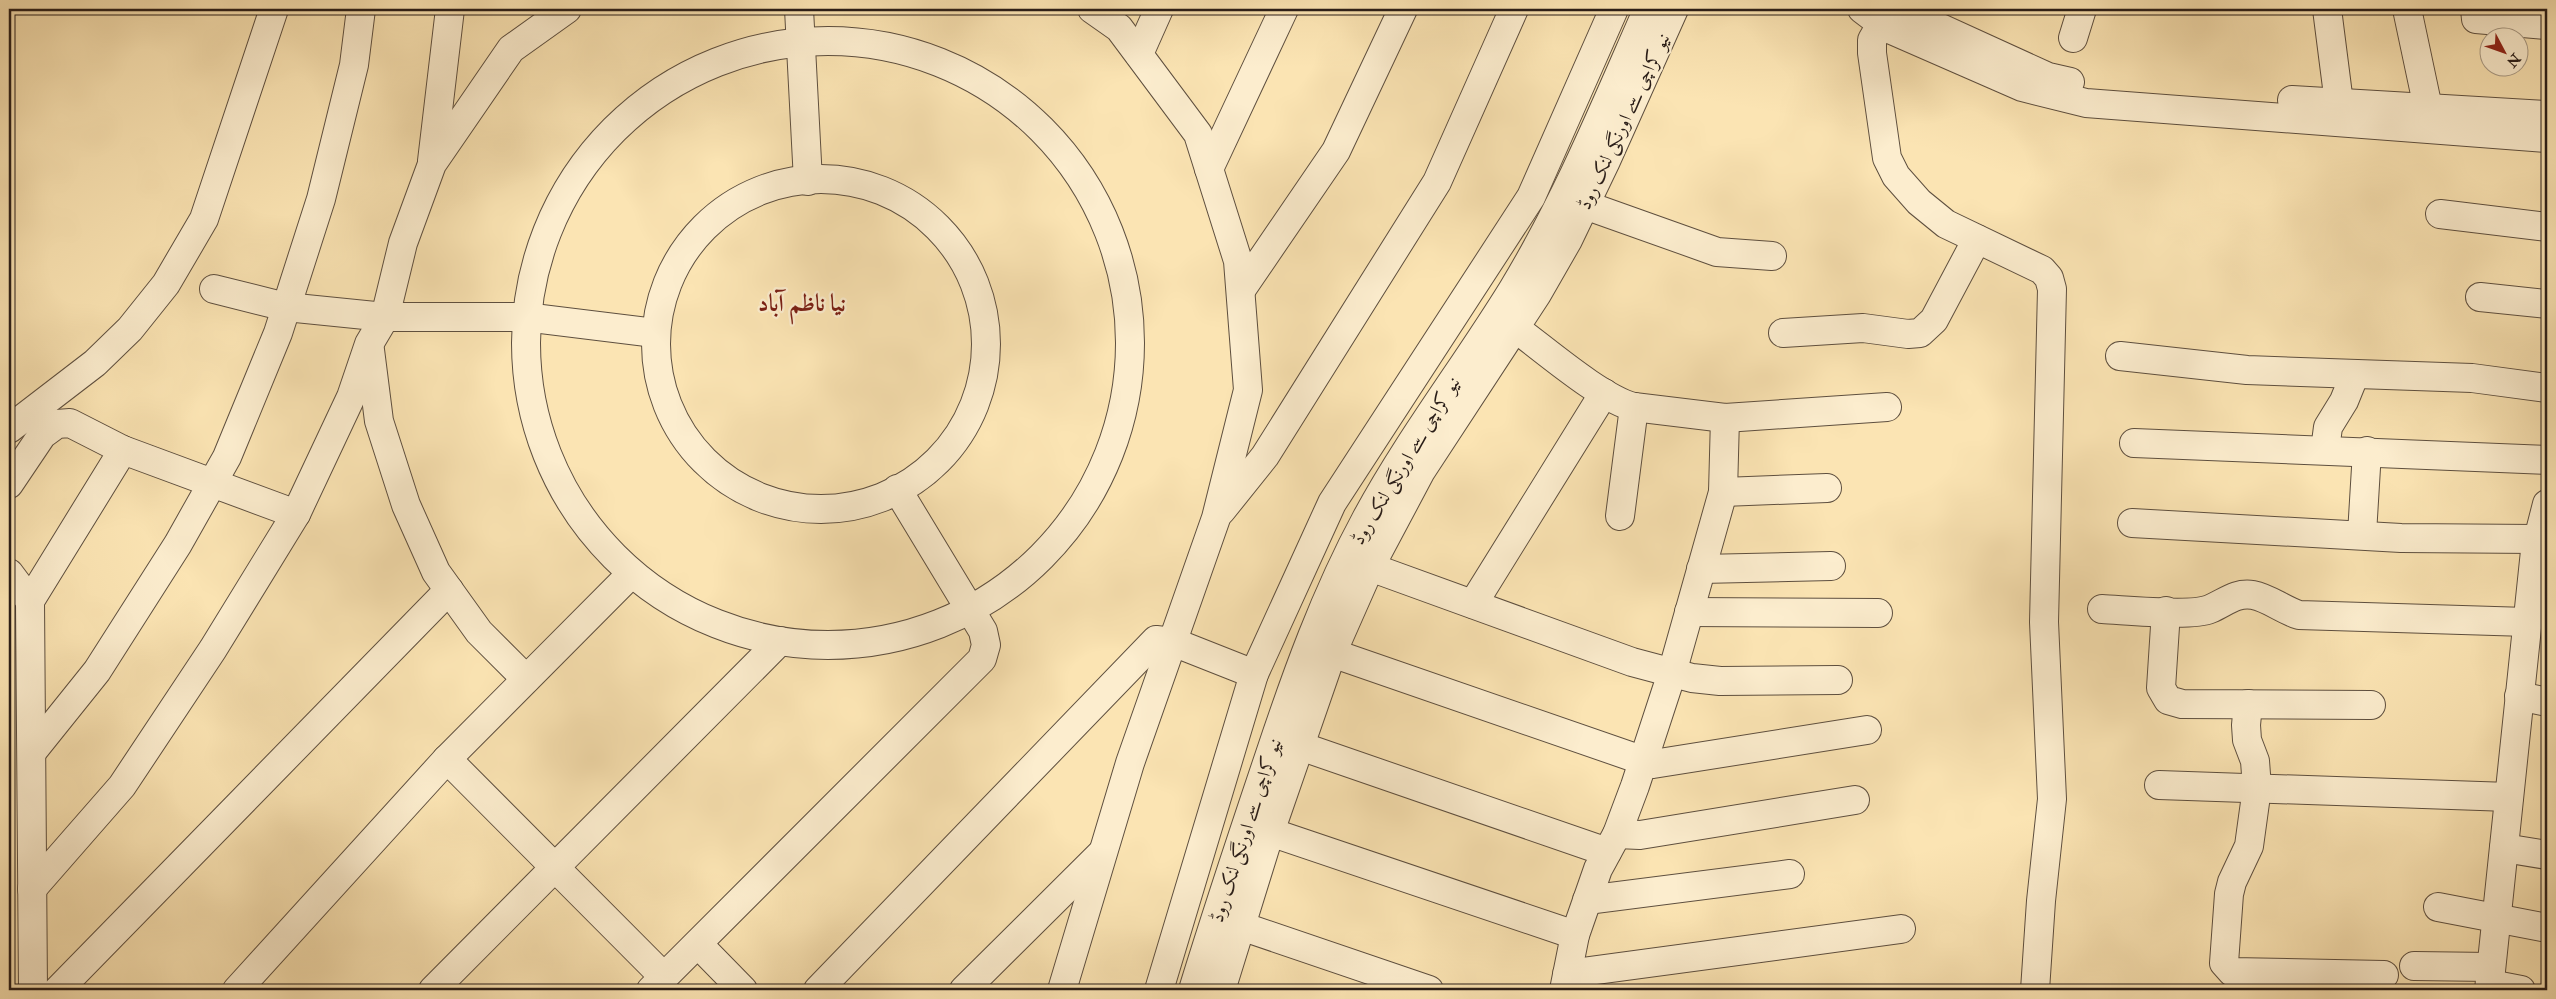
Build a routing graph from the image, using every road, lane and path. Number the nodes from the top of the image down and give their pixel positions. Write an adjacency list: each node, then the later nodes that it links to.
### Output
1 (274, 9): 53 (street)
2 (361, 9): 39 (street)
3 (450, 9): 27 (street)
4 (567, 9): 27 (street)
5 (799, 9): 21 (street)
6 (1092, 9): 22 (street)
7 (1159, 9): 22 (street)
8 (1284, 9): 28 (street)
9 (1403, 9): 36 (street)
10 (1514, 9): 67 (street)
11 (1614, 9): 90 (street)
12 (1648, 9): 91 (street, نیو کراچی سے اورنگی لنک روڈ)
13 (1674, 9): 30 (street, نیو کراچی سے اورنگی لنک روڈ)
14 (2082, 9): 20 (street)
15 (2327, 9): 23 (street)
16 (2407, 9): 24 (street)
17 (2475, 9): 19 (street)
18 (1883, 13): 23 (street); 26 (street); 33 (street)
19 (2547, 25)
20 (2073, 38)
21 (802, 41): 29 (street); 41 (street); 80 (street)
22 (1139, 54): 28 (street)
23 (2339, 103): 24 (street)
24 (2428, 108): 25 (street)
25 (2547, 116)
26 (2547, 138)
27 (432, 164): 40 (street)
28 (1209, 169): 36 (street)
29 (808, 180): 43 (street); 62 (street)
30 (1585, 205): 34 (street); 42 (street, نیو کراچی سے اورنگی لنک روڈ)
31 (2440, 214): 32 (street)
32 (2547, 227)
33 (1978, 239): 44 (street); 141 (street)
34 (1772, 256)
35 (214, 288): 39 (street)
36 (1241, 290): 67 (street)
37 (2480, 297): 38 (street)
38 (2547, 304)
39 (286, 307): 40 (street); 59 (street)
40 (384, 317): 41 (street); 45 (street)
41 (525, 317): 43 (street); 75 (street)
42 (1515, 328): 49 (street); 72 (street, نیو کراچی سے اورنگی لنک روڈ)
43 (655, 333): 62 (street)
44 (1783, 333)
45 (369, 344): 65 (street); 77 (street)
46 (2120, 356): 47 (street)
47 (2355, 374): 48 (street); 56 (street)
48 (2547, 388)
49 (1604, 393): 50 (street); 79 (street)
50 (1634, 407): 52 (street); 66 (street)
51 (1887, 407): 52 (street)
52 (1725, 418): 63 (street)
53 (9, 429)
54 (2134, 443): 56 (street)
55 (122, 450): 59 (street); 60 (street); 78 (street)
56 (2325, 450): 57 (street)
57 (2367, 451): 58 (street); 69 (street)
58 (2547, 460)
59 (213, 482): 65 (street); 101 (street)
60 (9, 484)
61 (1826, 488): 63 (street)
62 (897, 489): 80 (street)
63 (1723, 492): 73 (street)
64 (2547, 504): 70 (street)
65 (296, 514): 115 (street)
66 (1620, 516)
67 (1216, 518): 87 (street)
68 (2132, 523): 69 (street)
69 (2362, 534): 70 (street)
70 (2537, 539): 76 (street)
71 (1831, 566): 73 (street)
72 (1370, 567): 79 (street); 88 (street, نیو کراچی سے اورنگی لنک روڈ)
73 (1701, 569): 83 (street)
74 (9, 573): 78 (street)
75 (630, 576): 86 (street); 92 (street)
76 (2539, 585): 85 (street)
77 (449, 590): 92 (street); 130 (street)
78 (30, 601): 101 (street)
79 (1473, 604): 89 (street)
80 (969, 608): 86 (street); 123 (street)
81 (2102, 609): 82 (street)
82 (2166, 611): 85 (street); 97 (street)
83 (1689, 612): 84 (street); 89 (street)
84 (1878, 613)
85 (2527, 622): 95 (street)
86 (780, 641): 113 (street)
87 (1172, 642): 90 (street); 111 (street); 134 (street)
88 (1332, 653): 94 (street, نیو کراچی سے اورنگی لنک روڈ); 103 (street)
89 (1672, 673): 93 (street); 103 (street)
90 (1254, 674): 137 (street)
91 (1297, 674): 94 (street); 138 (street, نیو کراچی سے اورنگی لنک روڈ)
92 (526, 679): 102 (street)
93 (1838, 680)
94 (1322, 683): 100 (street, نیو کراچی سے اورنگی لنک روڈ)
95 (2519, 696): 96 (street); 106 (street)
96 (2547, 702)
97 (2248, 704): 98 (street); 105 (street)
98 (2371, 705)
99 (1867, 730): 103 (street)
100 (1300, 746): 108 (street, نیو کراچی سے اورنگی لنک روڈ); 109 (street)
101 (32, 752): 115 (street)
102 (447, 759): 113 (street); 131 (street)
103 (1642, 762): 109 (street)
104 (2158, 785): 105 (street)
105 (2257, 788): 106 (street); 125 (street)
106 (2509, 797): 110 (street)
107 (1855, 800): 109 (street)
108 (1270, 832): 119 (street, نیو کراچی سے اورنگی لنک روڈ); 122 (street)
109 (1612, 843): 116 (street)
110 (2504, 848): 112 (street); 118 (street)
111 (1104, 850): 135 (street); 136 (street)
112 (2547, 855)
113 (555, 867): 128 (street); 132 (street)
114 (1790, 874): 116 (street)
115 (32, 889): 129 (street)
116 (1587, 900): 122 (street)
117 (2438, 907): 118 (street)
118 (2496, 918): 120 (street); 126 (street)
119 (1241, 926): 139 (street, نیو کراچی سے اورنگی لنک روڈ); 140 (street)
120 (2547, 928)
121 (1901, 929): 127 (street)
122 (1575, 936): 127 (street)
123 (698, 944): 128 (street); 133 (street)
124 (2414, 966): 126 (street)
125 (2384, 975)
126 (2490, 980): 142 (street)
127 (1566, 982)
128 (658, 984)
129 (33, 990)
130 (58, 990)
131 (237, 990)
132 (433, 990)
133 (743, 990)
134 (818, 990)
135 (964, 990)
136 (1062, 990)
137 (1159, 990)
138 (1193, 990)
139 (1221, 990)
140 (1429, 990)
141 (2036, 990)
142 (2521, 990)

